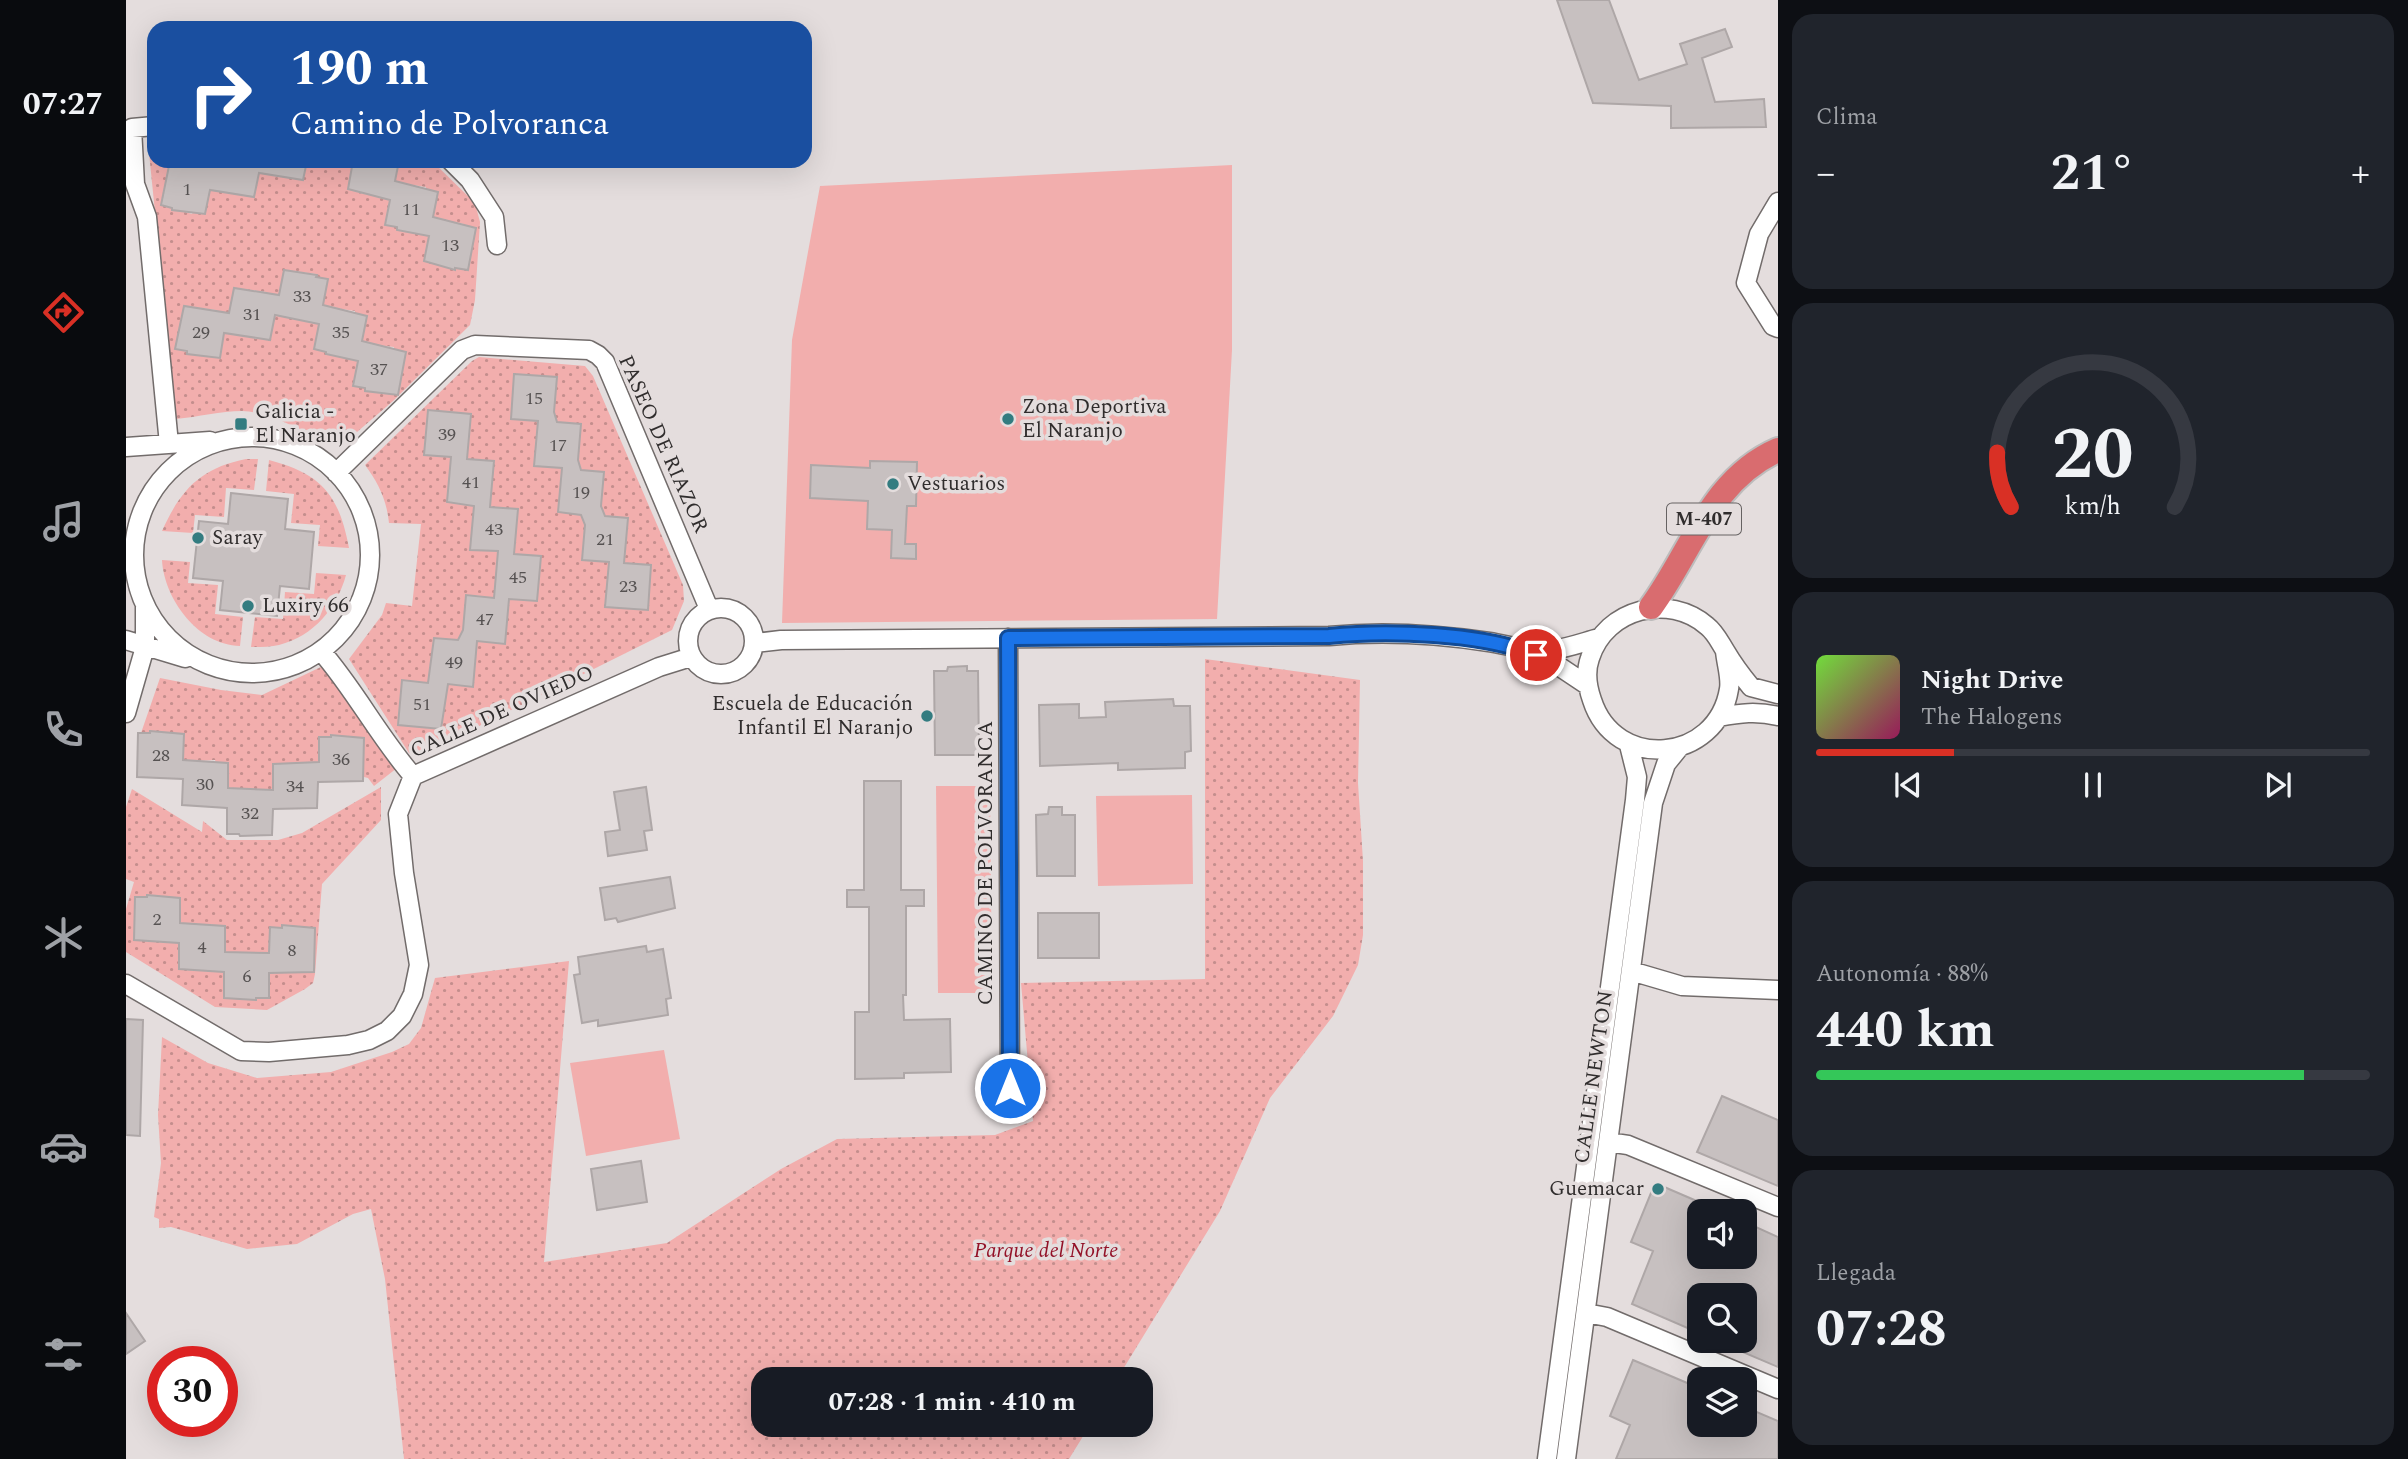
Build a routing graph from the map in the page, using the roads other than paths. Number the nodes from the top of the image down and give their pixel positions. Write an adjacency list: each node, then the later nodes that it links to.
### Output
1 (147, 127): 2 (street)
2 (129, 128): 8 (street)
3 (458, 168): 5 (street)
4 (1778, 202): 6 (street)
5 (497, 245)
6 (1778, 328)
7 (213, 440): 8 (street); 11 (street); 12 (street)
8 (169, 444): 9 (street)
9 (126, 447)
10 (1778, 450): 13 (highway, M-407)
11 (336, 473): 14 (street, PASEO DE RIAZOR); 21 (street)
12 (145, 607): 19 (street); 24 (street)
13 (1651, 607): 16 (street); 22 (street)
14 (709, 609): 18 (street); 23 (street)
15 (1008, 638): 18 (street); 20 (street); 36 (street, CAMINO DE POLVORANCA)
16 (1599, 638): 20 (street); 25 (street)
17 (126, 640): 19 (street)
18 (755, 643): 23 (street)
19 (145, 647): 24 (street); 27 (street)
20 (1521, 649): 25 (street)
21 (321, 650): 24 (street); 32 (street)
22 (1725, 652): 26 (street); 29 (street)
23 (691, 657): 32 (street, CALLE DE OVIEDO)
24 (202, 663)
25 (1587, 685): 30 (street)
26 (1778, 694)
27 (126, 713)
28 (1778, 716): 29 (street)
29 (1719, 717): 31 (street)
30 (1629, 745): 31 (street); 41 (street, CALLE NEWTON)
31 (1679, 748): 33 (street, CALLE NEWTON)
32 (413, 776): 34 (street, CALLE DE OVIEDO)
33 (1631, 971): 35 (street); 37 (street, CALLE NEWTON)
34 (126, 984)
35 (1778, 990)
36 (1010, 1088)
37 (1608, 1142): 38 (street); 39 (street, CALLE NEWTON)
38 (1778, 1207)
39 (1586, 1313): 40 (street); 42 (street, CALLE NEWTON)
40 (1778, 1389)
41 (1547, 1459)
42 (1566, 1459)

